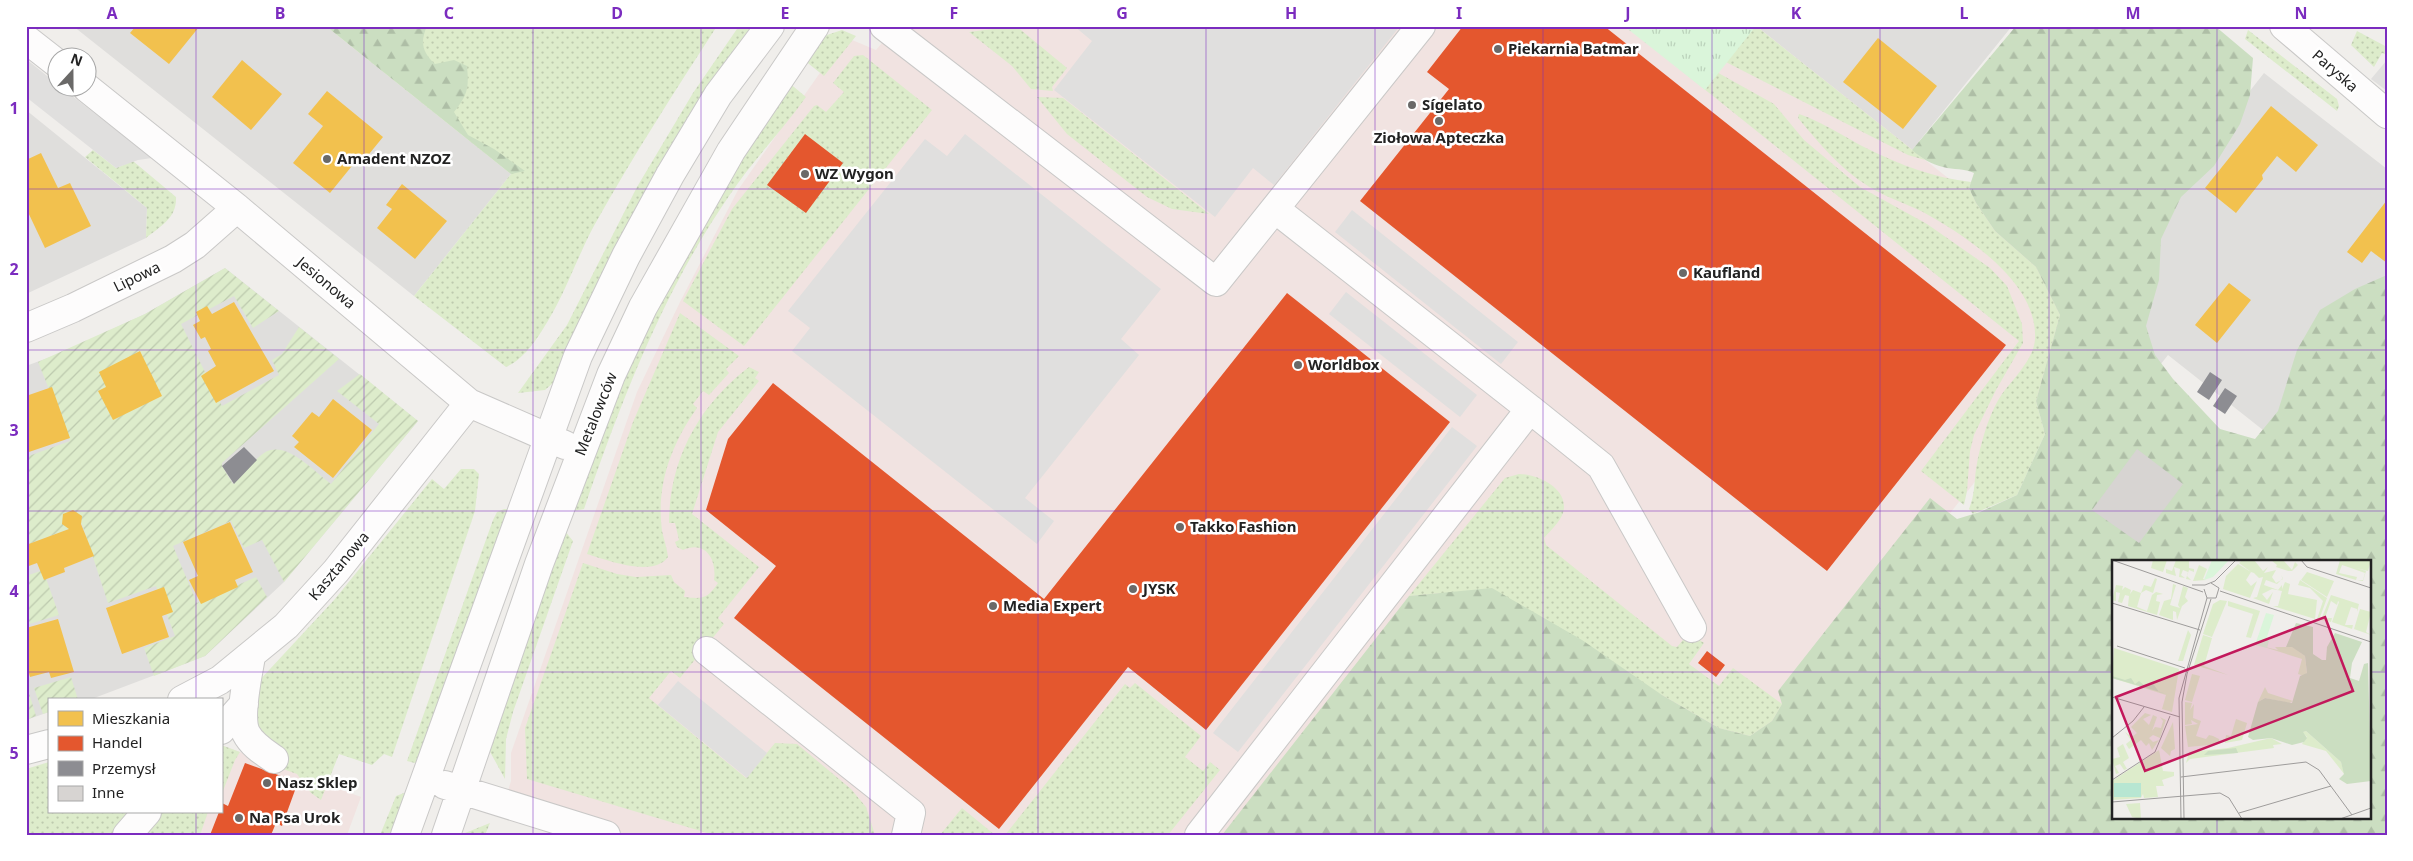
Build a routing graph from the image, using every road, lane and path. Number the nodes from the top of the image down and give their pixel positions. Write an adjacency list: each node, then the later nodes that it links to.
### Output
1 (770, 26): 15 (street)
2 (815, 26): 16 (street, Metalowców)
3 (884, 26): 11 (street)
4 (1421, 26): 11 (street)
5 (2285, 27): 9 (street, Paryska)
6 (26, 39): 7 (street)
7 (48, 56)
8 (98, 98): 10 (street, Jesionowa)
9 (2387, 114)
10 (237, 208): 12 (street, Lipowa); 13 (street, Jesionowa)
11 (1276, 209): 14 (street)
12 (26, 328)
13 (470, 403): 15 (street, Jesionowa); 19 (street, Kasztanowa)
14 (1530, 409): 17 (street); 34 (street)
15 (548, 438): 16 (street, Jesionowa); 26 (street)
16 (581, 451): 27 (street, Metalowców)
17 (1692, 628)
18 (707, 651): 33 (street)
19 (251, 656): 20 (street, Kasztanowa); 21 (street)
20 (186, 698)
21 (244, 704): 22 (street); 25 (street)
22 (222, 729)
23 (48, 744): 24 (street)
24 (26, 750)
25 (274, 759)
26 (425, 778): 27 (street); 30 (street)
27 (461, 791): 31 (street, Metalowców); 32 (street)
28 (146, 814): 29 (street)
29 (127, 835)
30 (405, 835)
31 (446, 835)
32 (606, 835)
33 (906, 835)
34 (1199, 835)

